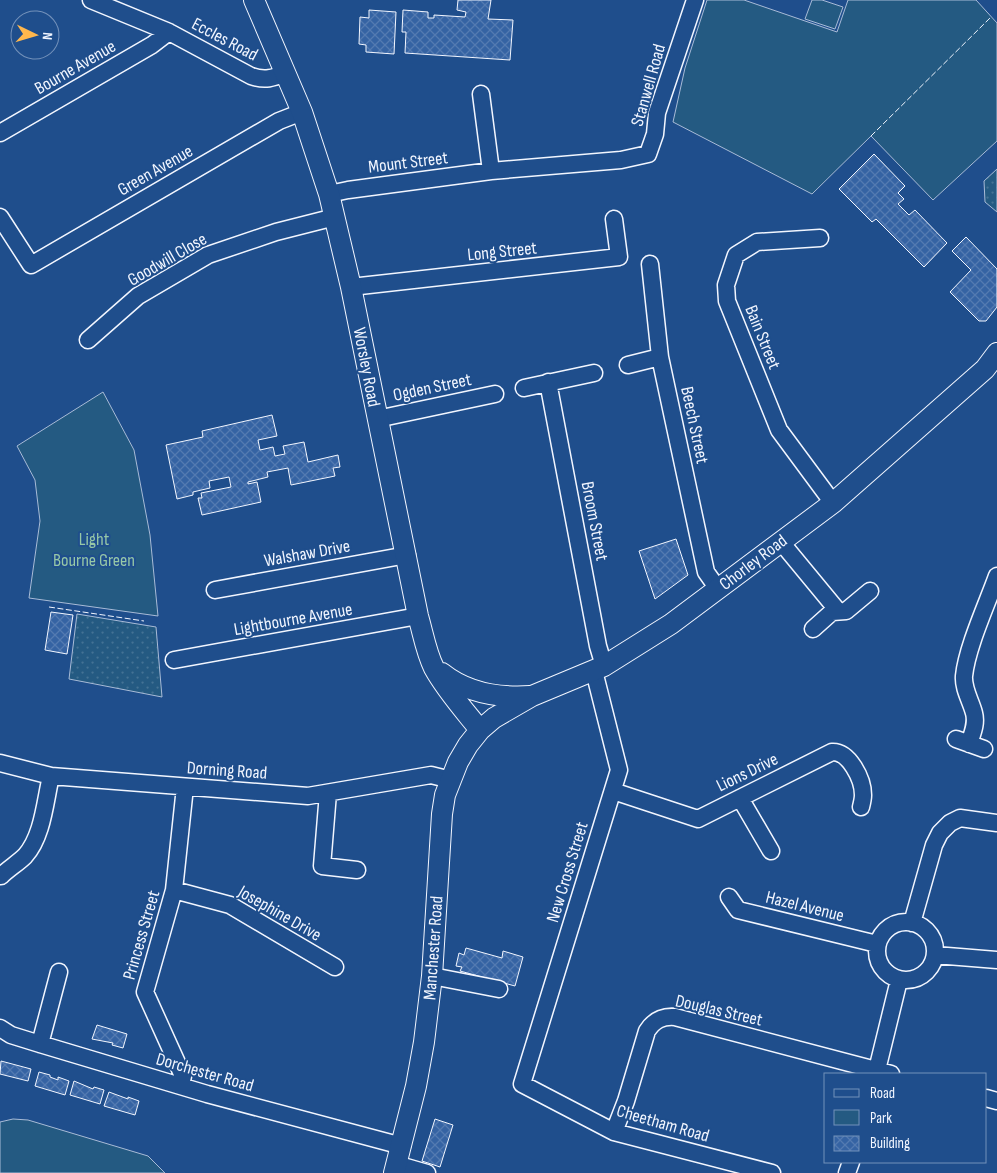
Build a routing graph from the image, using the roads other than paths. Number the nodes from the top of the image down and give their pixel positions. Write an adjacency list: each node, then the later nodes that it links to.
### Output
1 (91, 0): 4 (street, Eccles Road)
2 (254, 0): 5 (main road, Worsley Road)
3 (695, 0): 9 (street, Stanwell Road)
4 (169, 32): 5 (street, Eccles Road); 8 (street, Bourne Avenue)
5 (286, 73): 7 (main road, Worsley Road)
6 (481, 94): 10 (street)
7 (302, 112): 11 (main road, Worsley Road); 12 (street, Green Avenue)
8 (0, 133)
9 (621, 160): 10 (street, Mount Street)
10 (491, 171): 11 (street, Mount Street)
11 (329, 194): 13 (main road, Worsley Road)
12 (0, 217)
13 (335, 217): 17 (main road, Worsley Road); 18 (street, Goodwill Close)
14 (614, 219): 17 (street, Long Street)
15 (820, 238): 27 (street, Bain Street)
16 (650, 264): 19 (street, Beech Street)
17 (350, 287): 26 (main road, Worsley Road)
18 (88, 340)
19 (660, 357): 21 (street); 31 (street, Beech Street)
20 (994, 362): 27 (main road, Chorley Road)
21 (628, 365)
22 (594, 372): 23 (street)
23 (548, 382): 24 (street); 39 (street, Broom Street)
24 (524, 388)
25 (496, 394): 26 (street, Ogden Street)
26 (377, 419): 29 (main road, Worsley Road)
27 (833, 503): 28 (main road, Chorley Road)
28 (780, 542): 31 (main road, Chorley Road); 34 (street)
29 (407, 555): 32 (street, Walshaw Drive); 35 (main road, Worsley Road)
30 (997, 576): 42 (street)
31 (718, 589): 39 (main road, Chorley Road)
32 (215, 590)
33 (870, 591): 34 (street)
34 (838, 611): 36 (street)
35 (418, 616): 37 (street, Lightbourne Avenue); 38 (main road, Worsley Road)
36 (813, 629)
37 (174, 660)
38 (434, 667): 40 (main road); 41 (main road, Worsley Road)
39 (599, 669): 40 (main road, Chorley Road); 47 (street, New Cross Street)
40 (532, 696): 41 (main road, Chorley Road)
41 (480, 730): 45 (main road, Manchester Road)
42 (970, 744)
43 (0, 763): 44 (street, Dorning Road)
44 (51, 776): 46 (street, Dorning Road); 54 (street)
45 (450, 780): 48 (street, Dorning Road); 63 (main road, Manchester Road)
46 (185, 787): 48 (street, Dorning Road); 55 (street, Princess Street)
47 (613, 791): 49 (street, Lions Drive); 69 (street, New Cross Street)
48 (328, 793): 53 (street)
49 (740, 798): 50 (street, Lions Drive); 52 (street)
50 (861, 807)
51 (997, 823): 57 (street)
52 (771, 851)
53 (357, 870)
54 (1, 876)
55 (174, 890): 61 (street, Josephine Drive); 70 (street, Princess Street)
56 (729, 897): 58 (street, Hazel Avenue)
57 (912, 922): 58 (street); 59 (street)
58 (877, 944): 64 (street)
59 (935, 955): 60 (street); 64 (street)
60 (997, 960)
61 (335, 968)
62 (59, 972): 67 (street)
63 (432, 976): 65 (street); 72 (main road, Manchester Road)
64 (899, 980): 68 (street)
65 (499, 990)
66 (0, 1028): 67 (street, Dorchester Road)
67 (40, 1044): 70 (street, Dorchester Road)
68 (881, 1073): 71 (street, Douglas Street)
69 (522, 1084): 71 (street, Cheetham Road)
70 (181, 1085): 72 (street, Dorchester Road)
71 (614, 1132): 74 (street, Cheetham Road)
72 (397, 1161): 73 (street, Dorchester Road)
73 (427, 1173)
74 (772, 1173)

